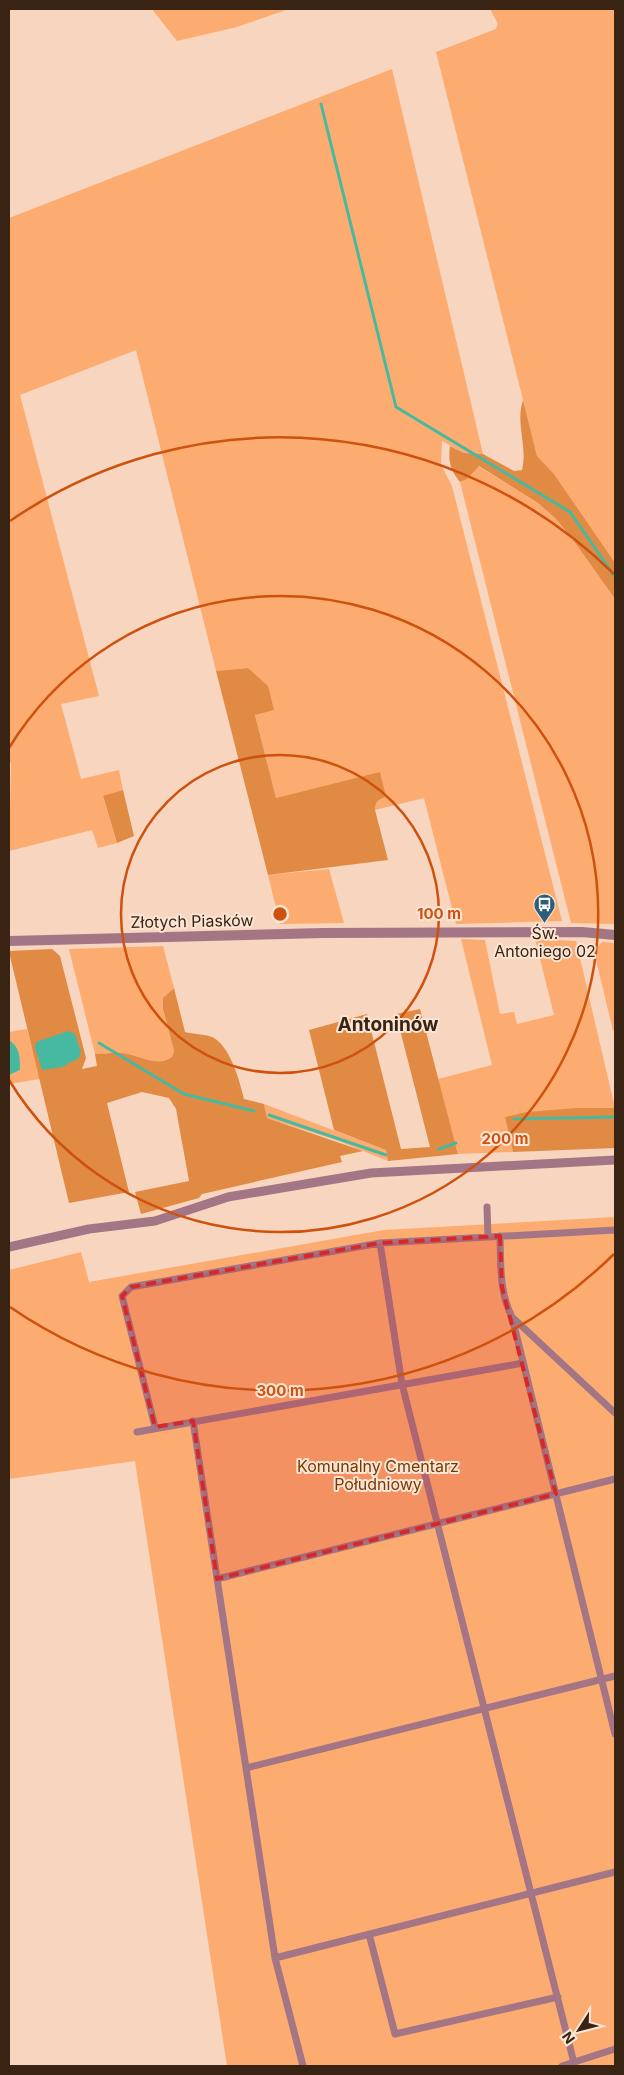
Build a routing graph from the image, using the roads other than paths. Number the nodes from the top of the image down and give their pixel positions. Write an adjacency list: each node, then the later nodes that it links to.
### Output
1 (615, 935): 2 (street, Złotych Piasków)
2 (9, 941)
3 (615, 1160): 9 (street)
4 (486, 1207): 7 (street)
5 (615, 1230): 6 (street)
6 (500, 1236): 7 (street); 10 (street)
7 (488, 1237): 8 (street)
8 (380, 1243): 12 (street); 15 (street)
9 (9, 1247)
10 (512, 1317): 11 (street); 13 (street)
11 (523, 1363): 12 (street); 18 (street)
12 (402, 1384): 14 (street); 19 (street)
13 (615, 1413)
14 (193, 1421): 15 (street); 20 (street)
15 (155, 1427): 16 (street)
16 (136, 1432)
17 (615, 1479): 18 (street)
18 (556, 1494): 19 (street); 22 (street)
19 (438, 1524): 20 (street); 23 (street)
20 (218, 1579): 25 (street)
21 (615, 1676): 22 (street)
22 (602, 1679): 23 (street); 24 (street)
23 (485, 1709): 25 (street); 27 (street)
24 (615, 1734)
25 (246, 1768): 29 (street)
26 (615, 1872): 27 (street)
27 (532, 1893): 28 (street); 30 (street)
28 (369, 1934): 29 (street); 30 (street)
29 (275, 1958): 33 (street)
30 (558, 1997): 32 (street)
31 (615, 2049): 32 (street)
32 (574, 2063): 34 (street)
33 (304, 2066)
34 (562, 2066)

